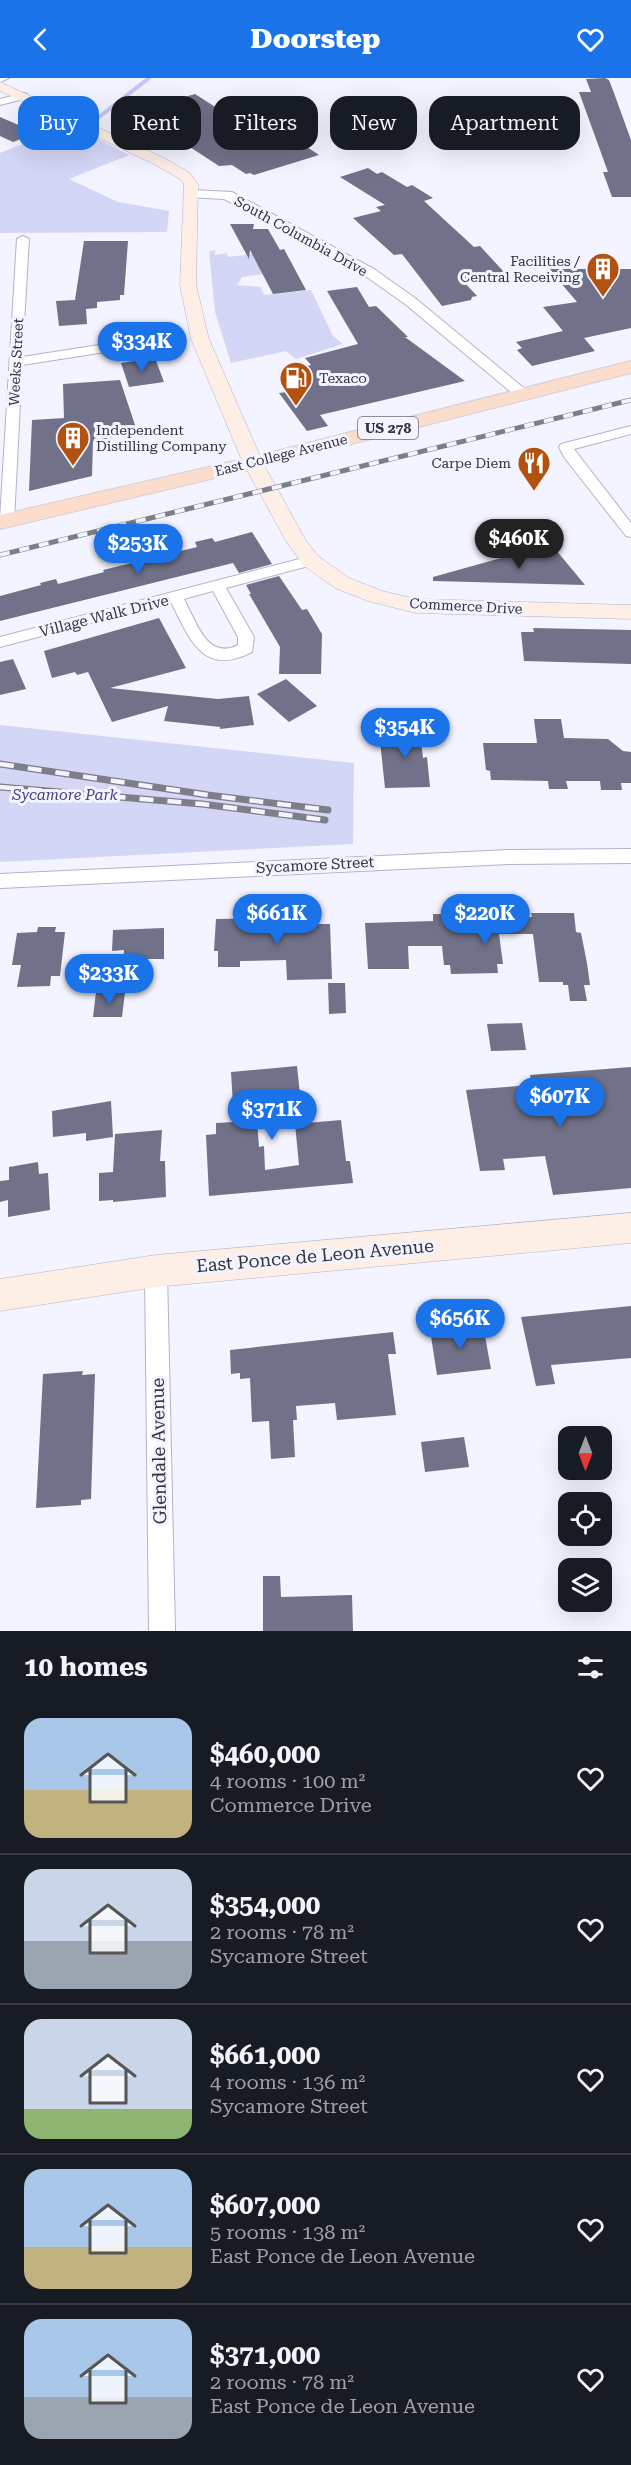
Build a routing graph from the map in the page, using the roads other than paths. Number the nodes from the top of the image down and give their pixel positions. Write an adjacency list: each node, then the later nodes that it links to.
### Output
1 (0, 86): 2 (main road)
2 (24, 96)
3 (18, 98): 4 (street)
4 (0, 102)
5 (99, 133): 6 (main road)
6 (193, 194): 11 (street, South Columbia Drive); 13 (main road, Commerce Drive)
7 (22, 239): 9 (street, Weeks Street)
8 (157, 340): 9 (street)
9 (17, 362): 14 (street, Weeks Street)
10 (631, 368): 11 (main road, East College Avenue / US 278)
11 (523, 394): 13 (main road, East College Avenue / US 278)
12 (631, 430): 15 (street)
13 (253, 463): 14 (main road, East College Avenue / US 278); 16 (main road, Commerce Drive)
14 (3, 521)
15 (631, 533)
16 (311, 561): 17 (street, Village Walk Drive); 19 (main road, Commerce Drive)
17 (217, 586): 18 (street, Village Walk Drive); 18 (street)
18 (176, 597): 20 (street, Village Walk Drive)
19 (631, 612)
20 (0, 642)
21 (631, 856): 22 (street, Sycamore Street)
22 (0, 881)
23 (631, 1228): 24 (main road, East Ponce de Leon Avenue)
24 (156, 1271): 25 (main road, East Ponce de Leon Avenue); 26 (street, Glendale Avenue)
25 (0, 1295)
26 (162, 1631)

